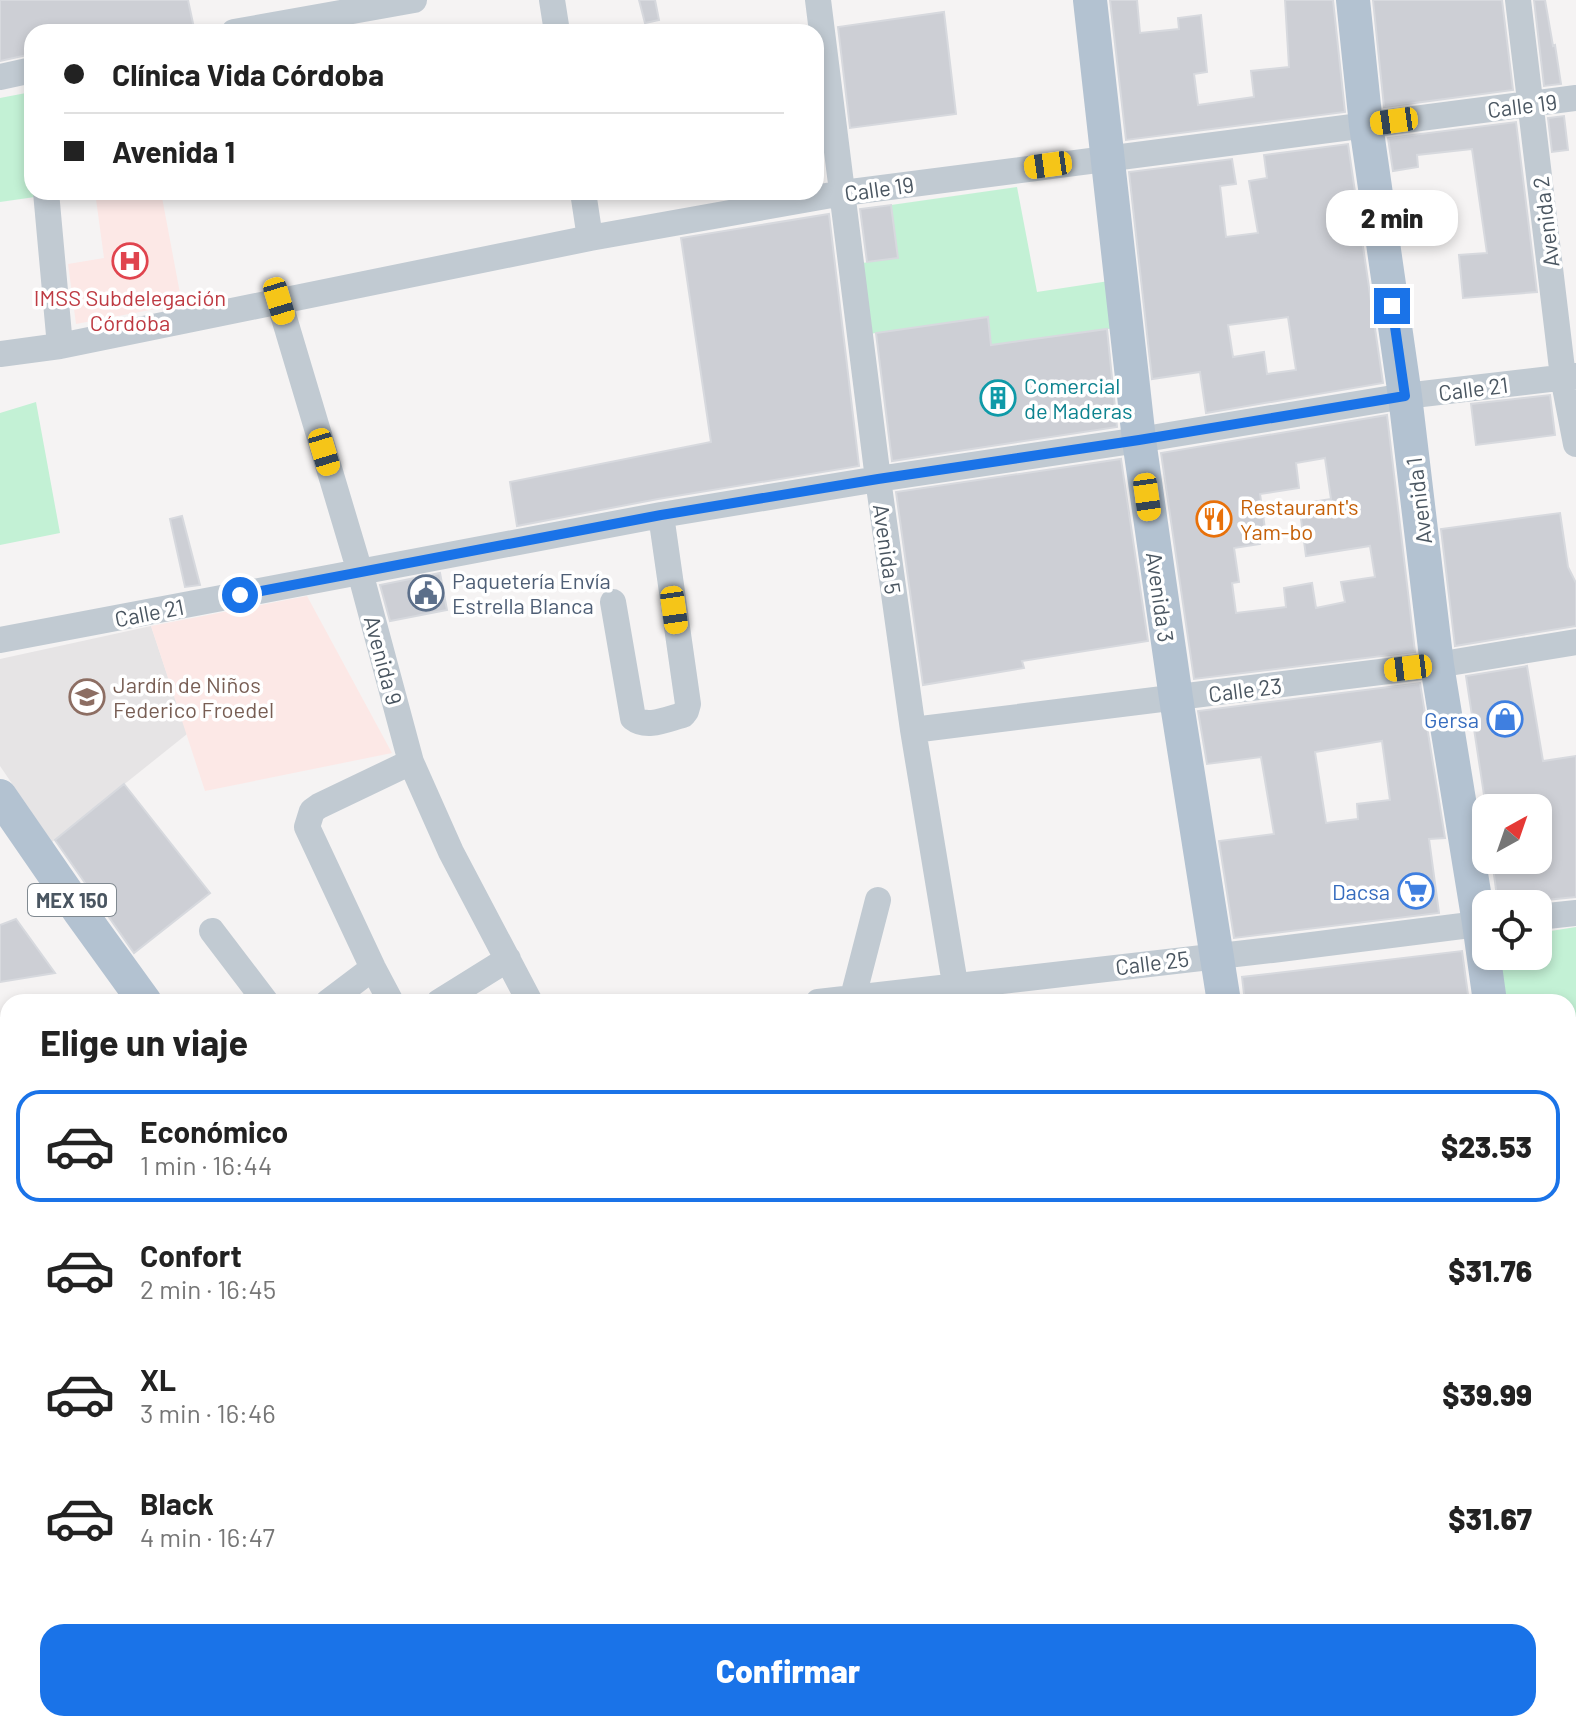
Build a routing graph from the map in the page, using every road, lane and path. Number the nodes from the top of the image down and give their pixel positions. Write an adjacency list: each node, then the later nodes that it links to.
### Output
1 (414, 0): 7 (street)
2 (552, 0): 8 (street)
3 (818, 0): 9 (street, Avenida 5)
4 (1090, 0): 16 (main road, Avenida 3)
5 (1353, 0): 15 (main road, Avenida 1)
6 (1518, 0): 14 (street, Avenida 2)
7 (279, 24)
8 (556, 24)
9 (821, 24)
10 (824, 46): 17 (street, Avenida 5)
11 (24, 72): 12 (street)
12 (0, 77)
13 (1576, 98): 14 (street, Calle 19)
14 (1531, 103): 15 (street, Calle 19); 26 (street, Avenida 2)
15 (1366, 125): 16 (street, Calle 19); 27 (main road, Avenida 1)
16 (1107, 157): 17 (street, Calle 19); 28 (main road, Avenida 3)
17 (843, 193): 18 (street, Calle 19); 30 (street, Avenida 5)
18 (824, 196)
19 (47, 200): 24 (street)
20 (584, 200): 22 (street)
21 (804, 200): 22 (street, Calle 19)
22 (590, 238): 23 (street, Calle 19)
23 (279, 301): 24 (street, Calle 19); 32 (street, Avenida 9)
24 (60, 346): 25 (street, Calle 19)
25 (0, 354)
26 (1570, 377): 27 (street, Calle 21); 29 (street, Avenida 2)
27 (1405, 396): 28 (street, Calle 21); 36 (main road, Avenida 1)
28 (1139, 440): 30 (street, Calle 21); 37 (main road, Avenida 3)
29 (1576, 444)
30 (878, 479): 31 (street, Calle 21); 38 (street, Avenida 5)
31 (661, 515): 32 (street, Calle 21); 33 (street)
32 (360, 572): 34 (street, Calle 21); 39 (street, Avenida 9)
33 (613, 602)
34 (0, 640)
35 (1576, 642): 36 (street, Calle 23)
36 (1437, 665): 37 (street, Calle 23); 42 (main road, Avenida 1)
37 (1176, 698): 38 (street, Calle 23); 49 (main road, Avenida 3)
38 (913, 730): 61 (street, Avenida 5)
39 (411, 762): 50 (street, Avenida 9); 51 (street)
40 (0, 796): 46 (main road, MEX 150)
41 (0, 837): 46 (main road, MEX 150)
42 (1477, 890)
43 (878, 900): 60 (street)
44 (1576, 913): 45 (street)
45 (1552, 916)
46 (72, 917): 53 (main road, MEX 150); 54 (main road, MEX 150)
47 (1472, 924): 49 (street, Calle 25)
48 (212, 931): 55 (street)
49 (1217, 955): 61 (street, Calle 25); 62 (main road, Avenida 3)
50 (508, 959): 58 (street); 59 (street, Avenida 9)
51 (373, 968): 56 (street); 57 (street)
52 (1487, 970): 63 (main road, Avenida 1)
53 (119, 994)
54 (138, 994)
55 (260, 994)
56 (339, 994)
57 (387, 994)
58 (452, 994)
59 (526, 994)
60 (854, 994)
61 (957, 994)
62 (1223, 994)
63 (1489, 994)

